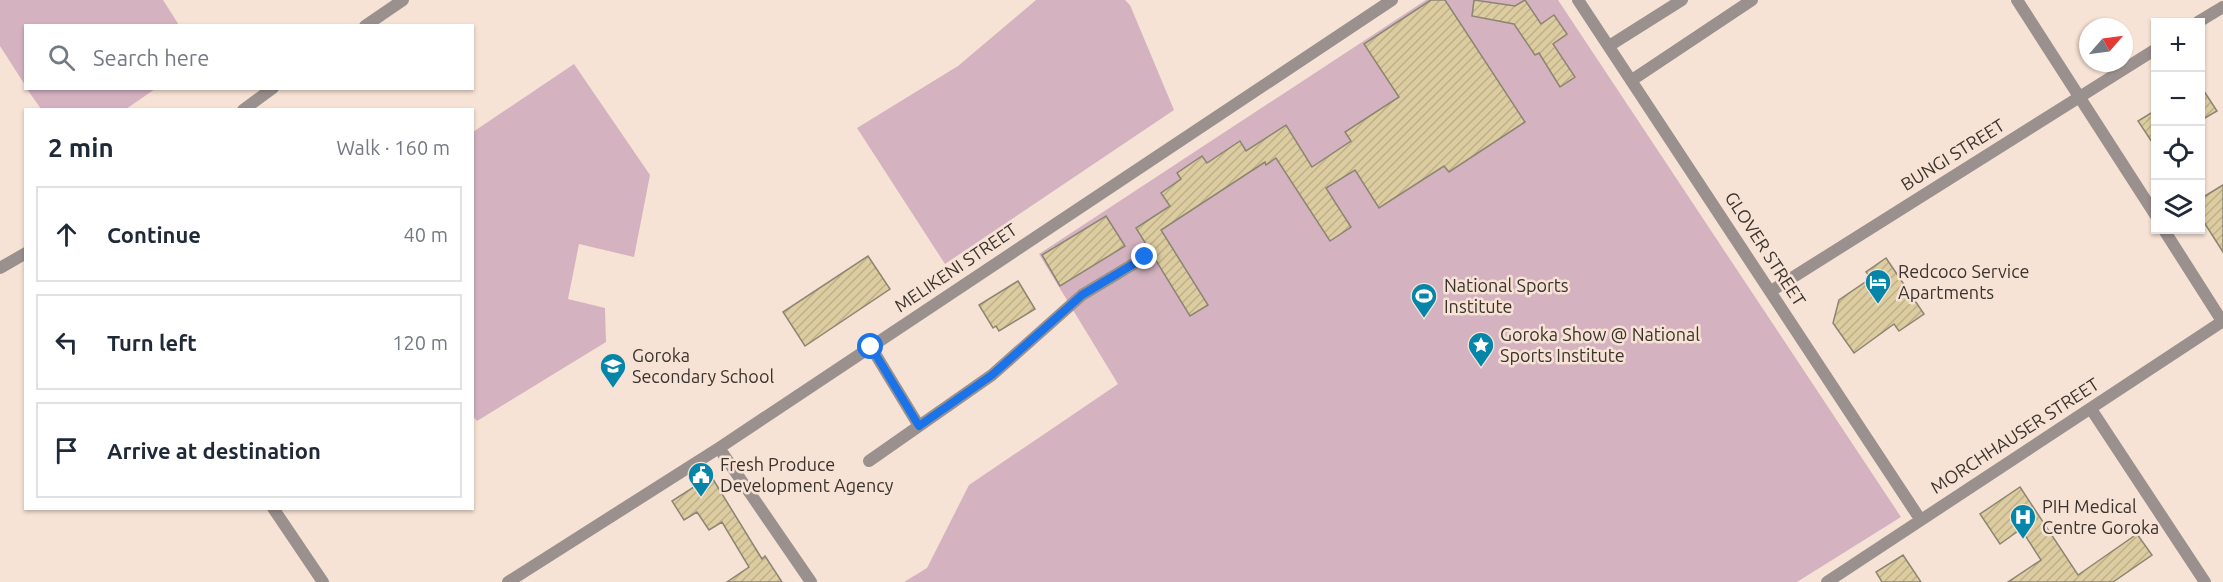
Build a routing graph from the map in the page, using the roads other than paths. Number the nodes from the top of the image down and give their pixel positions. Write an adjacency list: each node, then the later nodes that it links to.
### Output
1 (403, 0): 9 (street)
2 (1392, 0): 23 (street, MELIKENI STREET)
3 (1578, 0): 10 (street, GLOVER STREET)
4 (1682, 0): 10 (street)
5 (1752, 0): 12 (street)
6 (2017, 0): 14 (street)
7 (2223, 7): 8 (street)
8 (2205, 18)
9 (368, 24)
10 (1609, 46): 12 (street, GLOVER STREET)
11 (2151, 52): 14 (street, BUNGI STREET)
12 (1632, 80): 21 (street, GLOVER STREET)
13 (270, 90): 15 (street)
14 (2080, 97): 16 (street); 21 (street, BUNGI STREET)
15 (246, 108)
16 (2151, 208)
17 (2167, 234): 22 (street)
18 (24, 254): 20 (street)
19 (1145, 257): 25 (street)
20 (0, 268)
21 (1771, 291): 29 (street, GLOVER STREET)
22 (2222, 321): 24 (street, MORCHHAUSER STREET)
23 (871, 347): 25 (street); 26 (street, MELIKENI STREET)
24 (2091, 409): 29 (street, MORCHHAUSER STREET); 34 (street)
25 (919, 426): 27 (street)
26 (719, 448): 31 (street, MELIKENI STREET); 32 (street)
27 (869, 461)
28 (274, 510): 30 (street)
29 (1920, 519): 33 (street, MORCHHAUSER STREET)
30 (323, 582)
31 (508, 582)
32 (811, 582)
33 (1827, 582)
34 (2205, 582)

